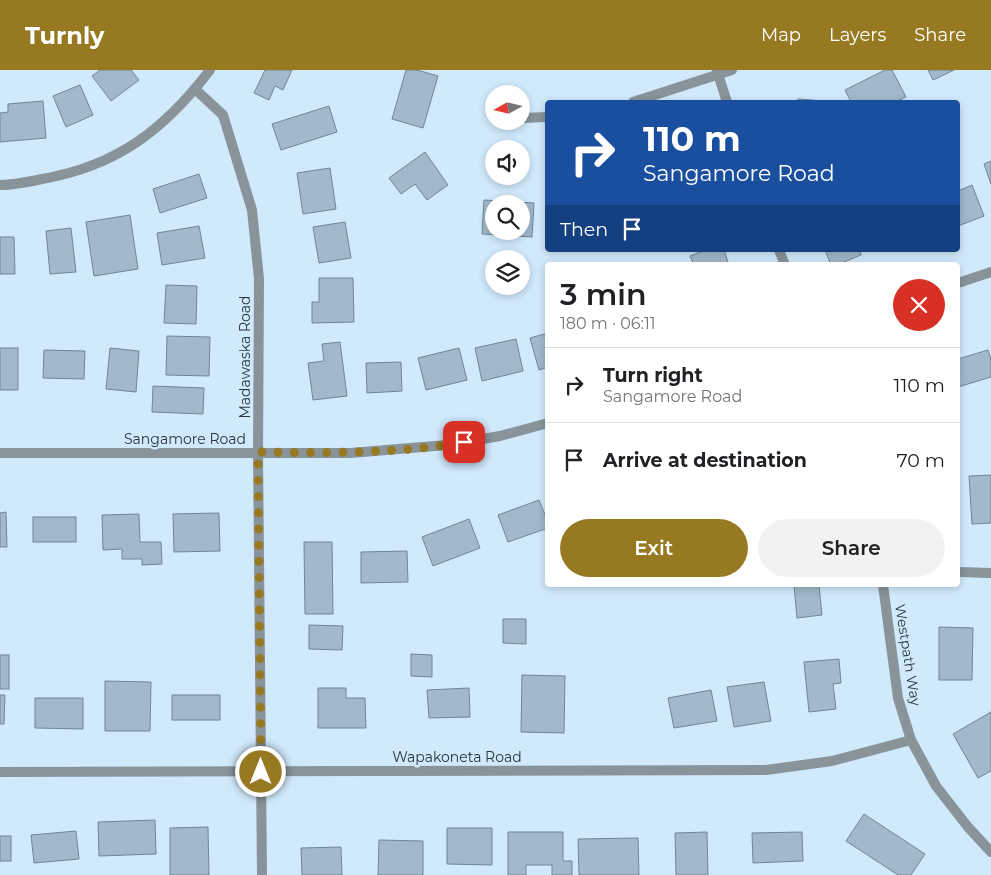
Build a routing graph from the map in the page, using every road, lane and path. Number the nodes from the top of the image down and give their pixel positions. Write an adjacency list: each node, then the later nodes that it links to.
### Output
1 (210, 70): 4 (street)
2 (732, 70): 3 (street)
3 (717, 73): 5 (street); 6 (street)
4 (195, 89): 9 (street); 13 (street, Madawaska Road)
5 (639, 100)
6 (726, 100)
7 (545, 117): 8 (street)
8 (530, 118)
9 (0, 184)
10 (991, 272): 11 (street)
11 (960, 282)
12 (545, 425): 13 (street, Sangamore Road)
13 (258, 452): 14 (street, Sangamore Road); 20 (street, Madawaska Road)
14 (0, 453)
15 (960, 572): 16 (street)
16 (991, 573)
17 (882, 587): 18 (street, Westpath Way)
18 (911, 740): 20 (street, Wapakoneta Road); 21 (street, Westpath Way)
19 (0, 772): 20 (street, Wapakoneta Road)
20 (261, 772): 22 (street, Madawaska Road)
21 (991, 852)
22 (262, 875)

